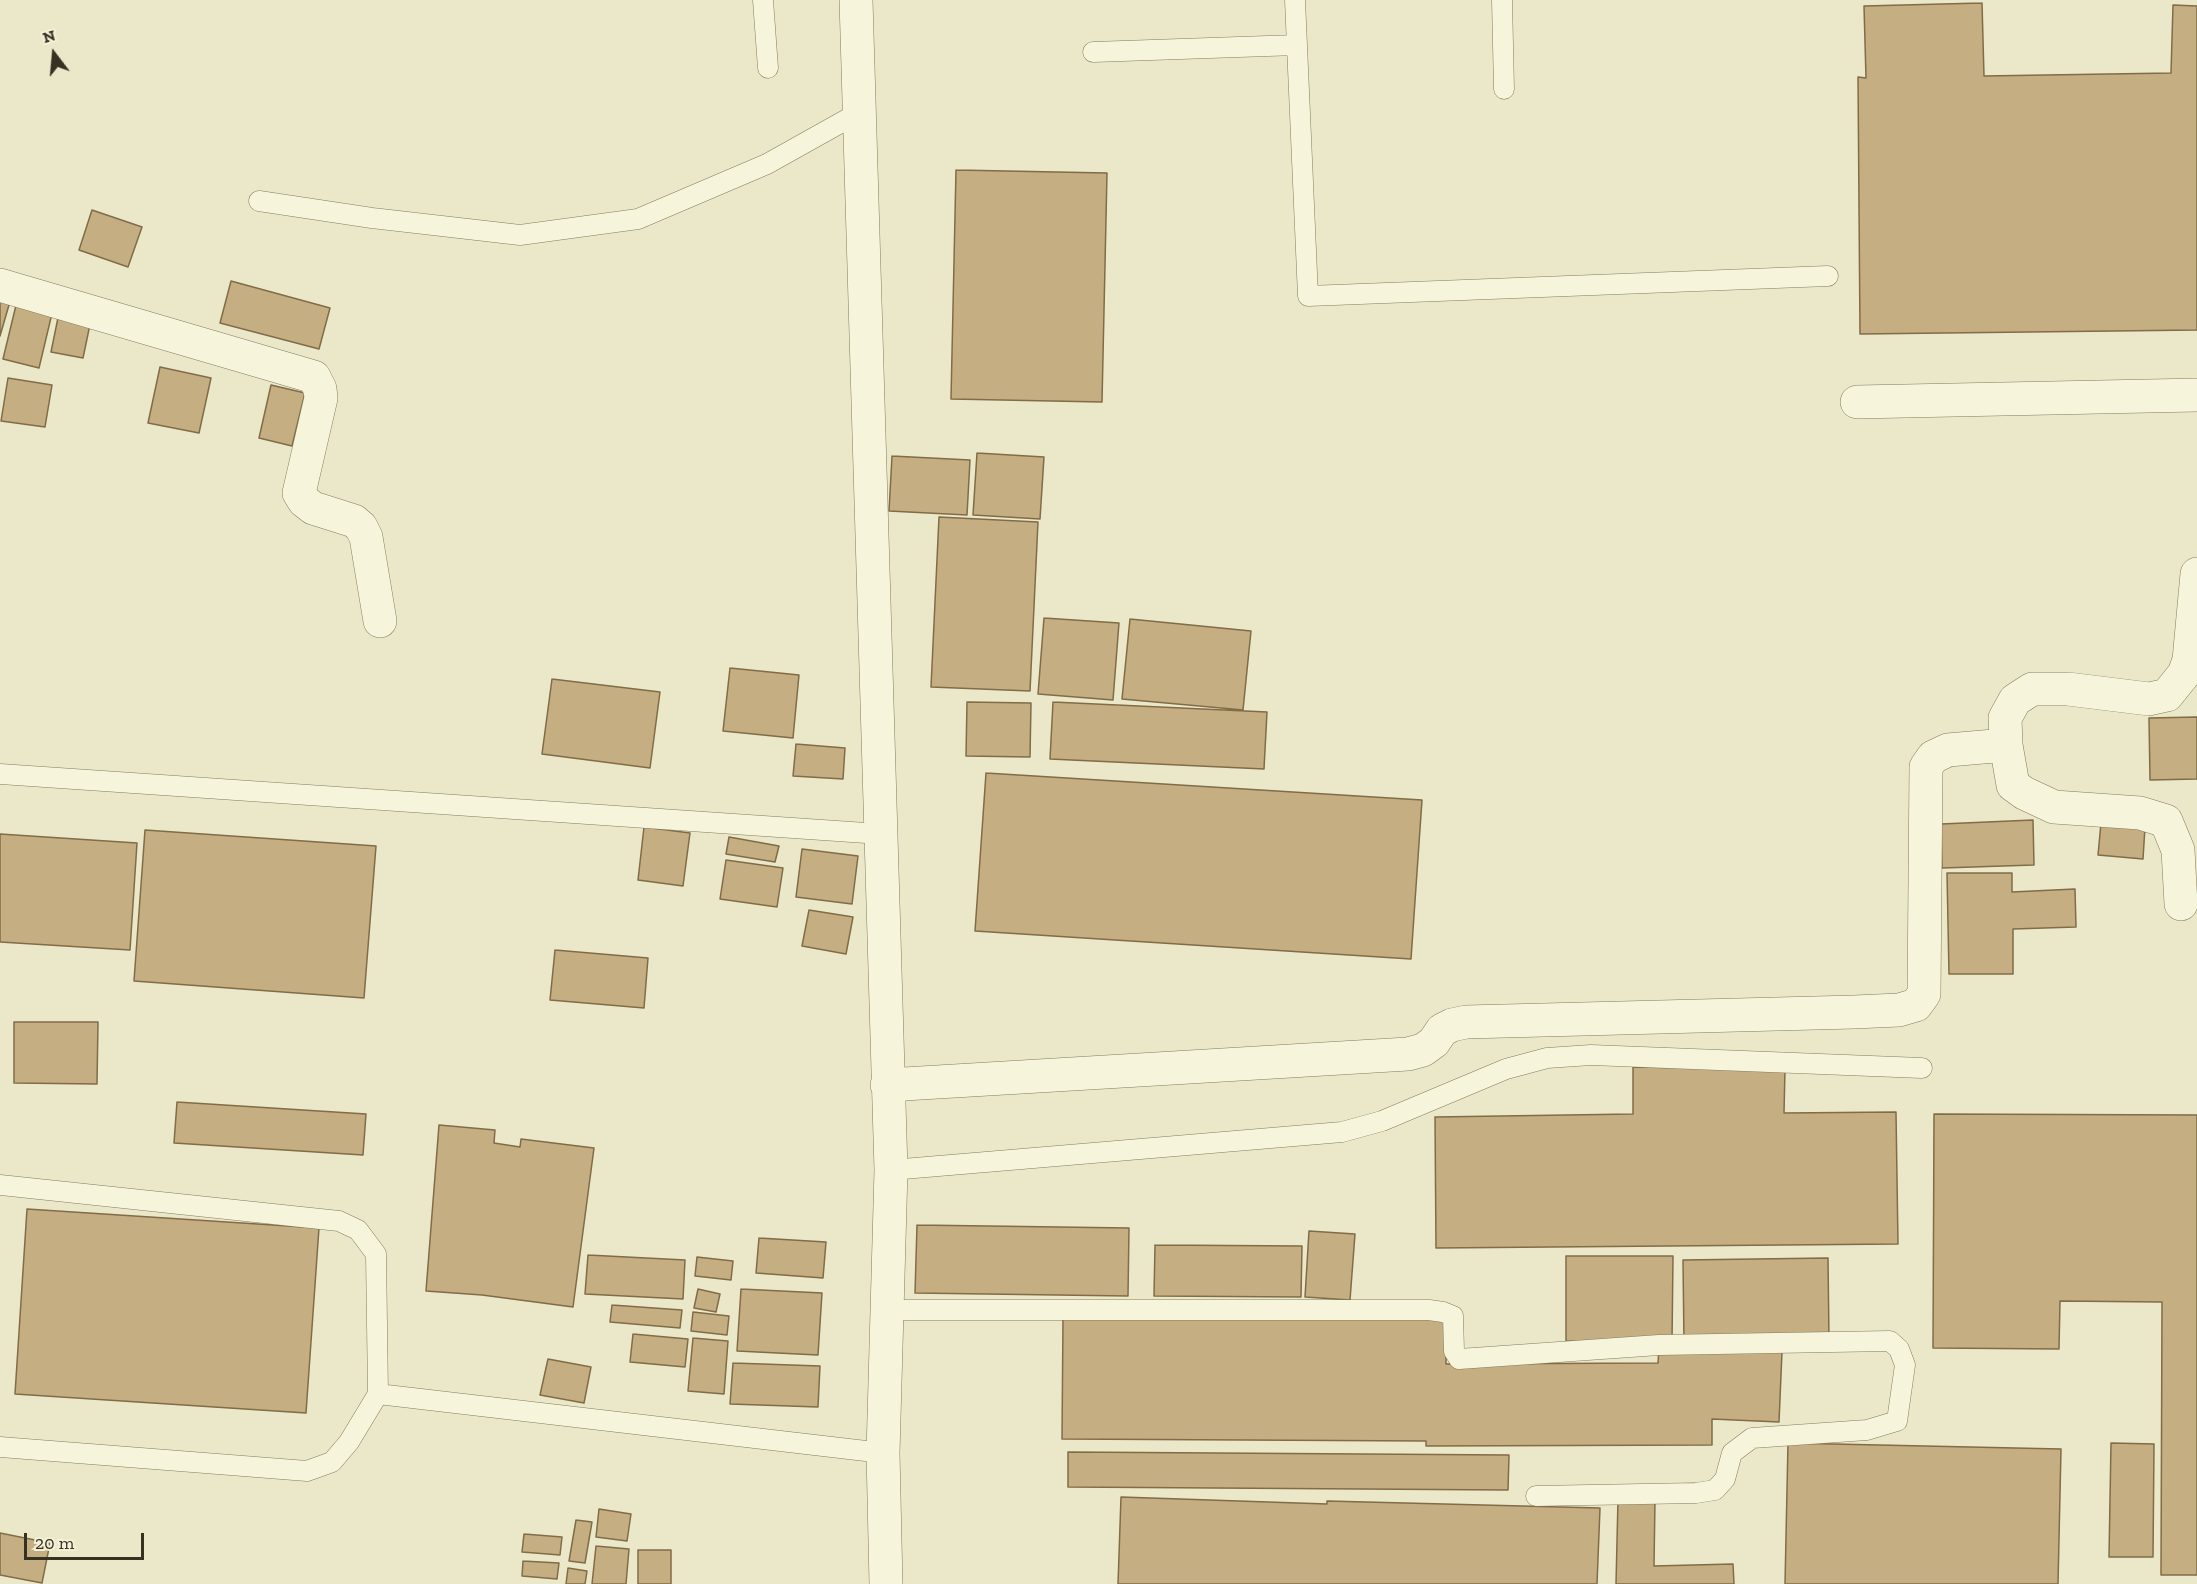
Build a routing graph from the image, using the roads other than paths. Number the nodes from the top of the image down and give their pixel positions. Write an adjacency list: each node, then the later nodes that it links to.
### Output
1 (763, 0): 7 (lane)
2 (856, 0): 9 (street)
3 (1295, 0): 5 (lane)
4 (1502, 0): 8 (lane)
5 (1297, 45): 6 (lane); 11 (lane)
6 (1093, 52)
7 (768, 68)
8 (1504, 89)
9 (860, 112): 10 (lane); 19 (street)
10 (259, 201)
11 (1828, 276)
12 (0, 285): 16 (street)
13 (2197, 395): 14 (street)
14 (1857, 402)
15 (2197, 574): 17 (street)
16 (380, 621)
17 (2006, 745): 20 (street); 22 (street)
18 (0, 774): 19 (lane)
19 (880, 834): 22 (street)
20 (2181, 904)
21 (1922, 1068): 23 (lane)
22 (887, 1085): 23 (street)
23 (891, 1170): 25 (street)
24 (0, 1185): 26 (lane)
25 (888, 1310): 28 (street); 29 (lane)
26 (378, 1394): 27 (lane); 28 (lane)
27 (0, 1447)
28 (883, 1453): 30 (street)
29 (1536, 1496)
30 (886, 1584)

